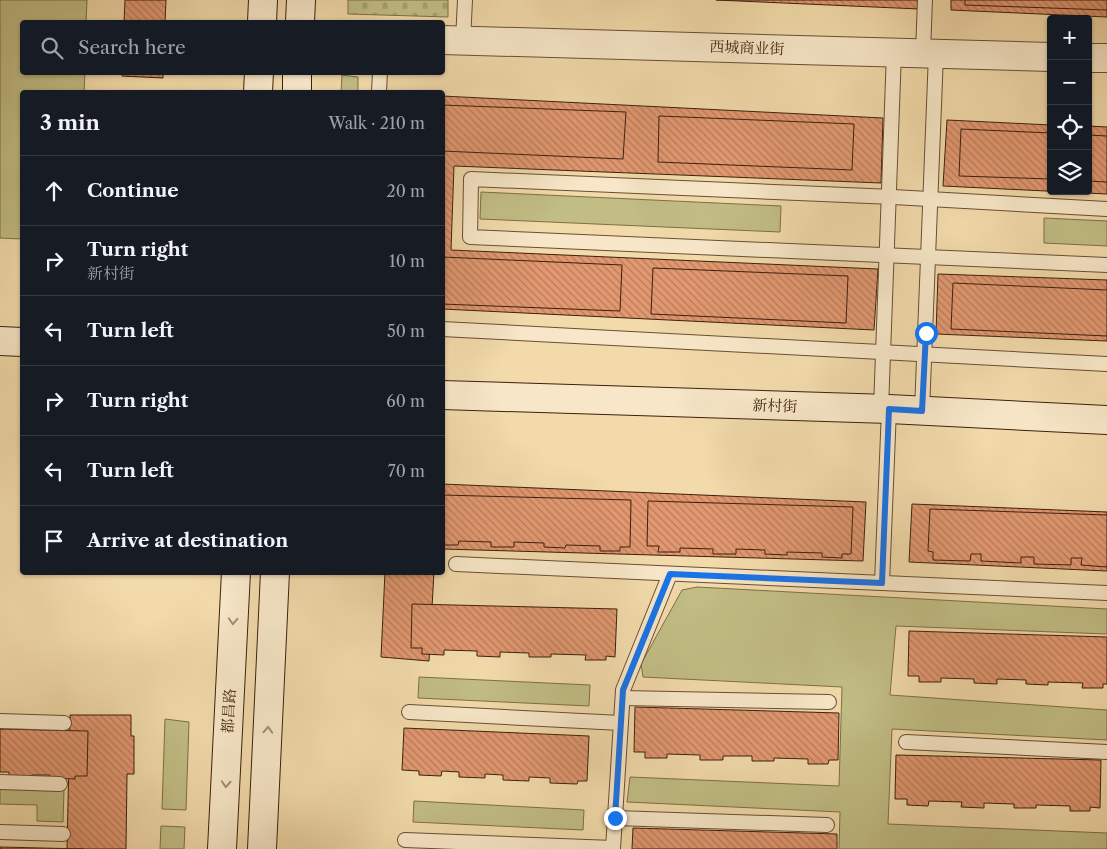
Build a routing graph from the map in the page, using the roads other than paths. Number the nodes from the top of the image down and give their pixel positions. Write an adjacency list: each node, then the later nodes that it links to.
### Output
1 (263, 0): 5 (street)
2 (301, 0): 6 (street)
3 (465, 0): 7 (lane)
4 (925, 0): 9 (lane)
5 (262, 20)
6 (300, 20)
7 (453, 41): 8 (street, 西城商业街)
8 (894, 52): 9 (street, 西城商业街); 19 (lane)
9 (929, 53): 10 (street, 西城商业街); 20 (lane)
10 (1047, 57)
11 (1092, 58): 12 (street)
12 (1107, 58)
13 (259, 75): 16 (street)
14 (298, 75): 17 (street)
15 (380, 75): 18 (lane)
16 (258, 90)
17 (297, 90)
18 (379, 90)
19 (888, 197): 20 (lane); 22 (lane); 22 (lane)
20 (930, 199): 21 (lane); 23 (lane)
21 (1107, 209)
22 (886, 255): 23 (lane); 28 (lane)
23 (928, 256): 24 (lane); 29 (lane)
24 (1107, 265)
25 (445, 329): 28 (lane)
26 (0, 341): 27 (street)
27 (20, 342)
28 (883, 352): 29 (lane); 32 (lane)
29 (925, 354): 30 (lane); 33 (lane)
30 (1107, 364)
31 (445, 395): 32 (street, 新村街)
32 (885, 409): 33 (street, 新村街); 39 (lane)
33 (922, 411): 34 (street, 新村街)
34 (1107, 420)
35 (456, 564): 36 (lane)
36 (670, 574): 39 (lane); 41 (lane)
37 (236, 575): 57 (street, 都昌路, one-way to 57)
38 (275, 575): 58 (street, one-way to 38)
39 (882, 583): 40 (lane)
40 (1107, 593)
41 (623, 698): 42 (lane); 46 (lane)
42 (829, 702)
43 (409, 712): 46 (lane)
44 (0, 721): 45 (lane)
45 (64, 723)
46 (621, 723): 51 (lane)
47 (906, 742): 48 (lane)
48 (1107, 752)
49 (0, 782): 50 (lane)
50 (60, 784)
51 (615, 818): 52 (lane); 56 (lane)
52 (827, 825)
53 (0, 832): 54 (lane)
54 (63, 834)
55 (405, 840): 56 (lane)
56 (613, 848)
57 (222, 849)
58 (262, 849)

